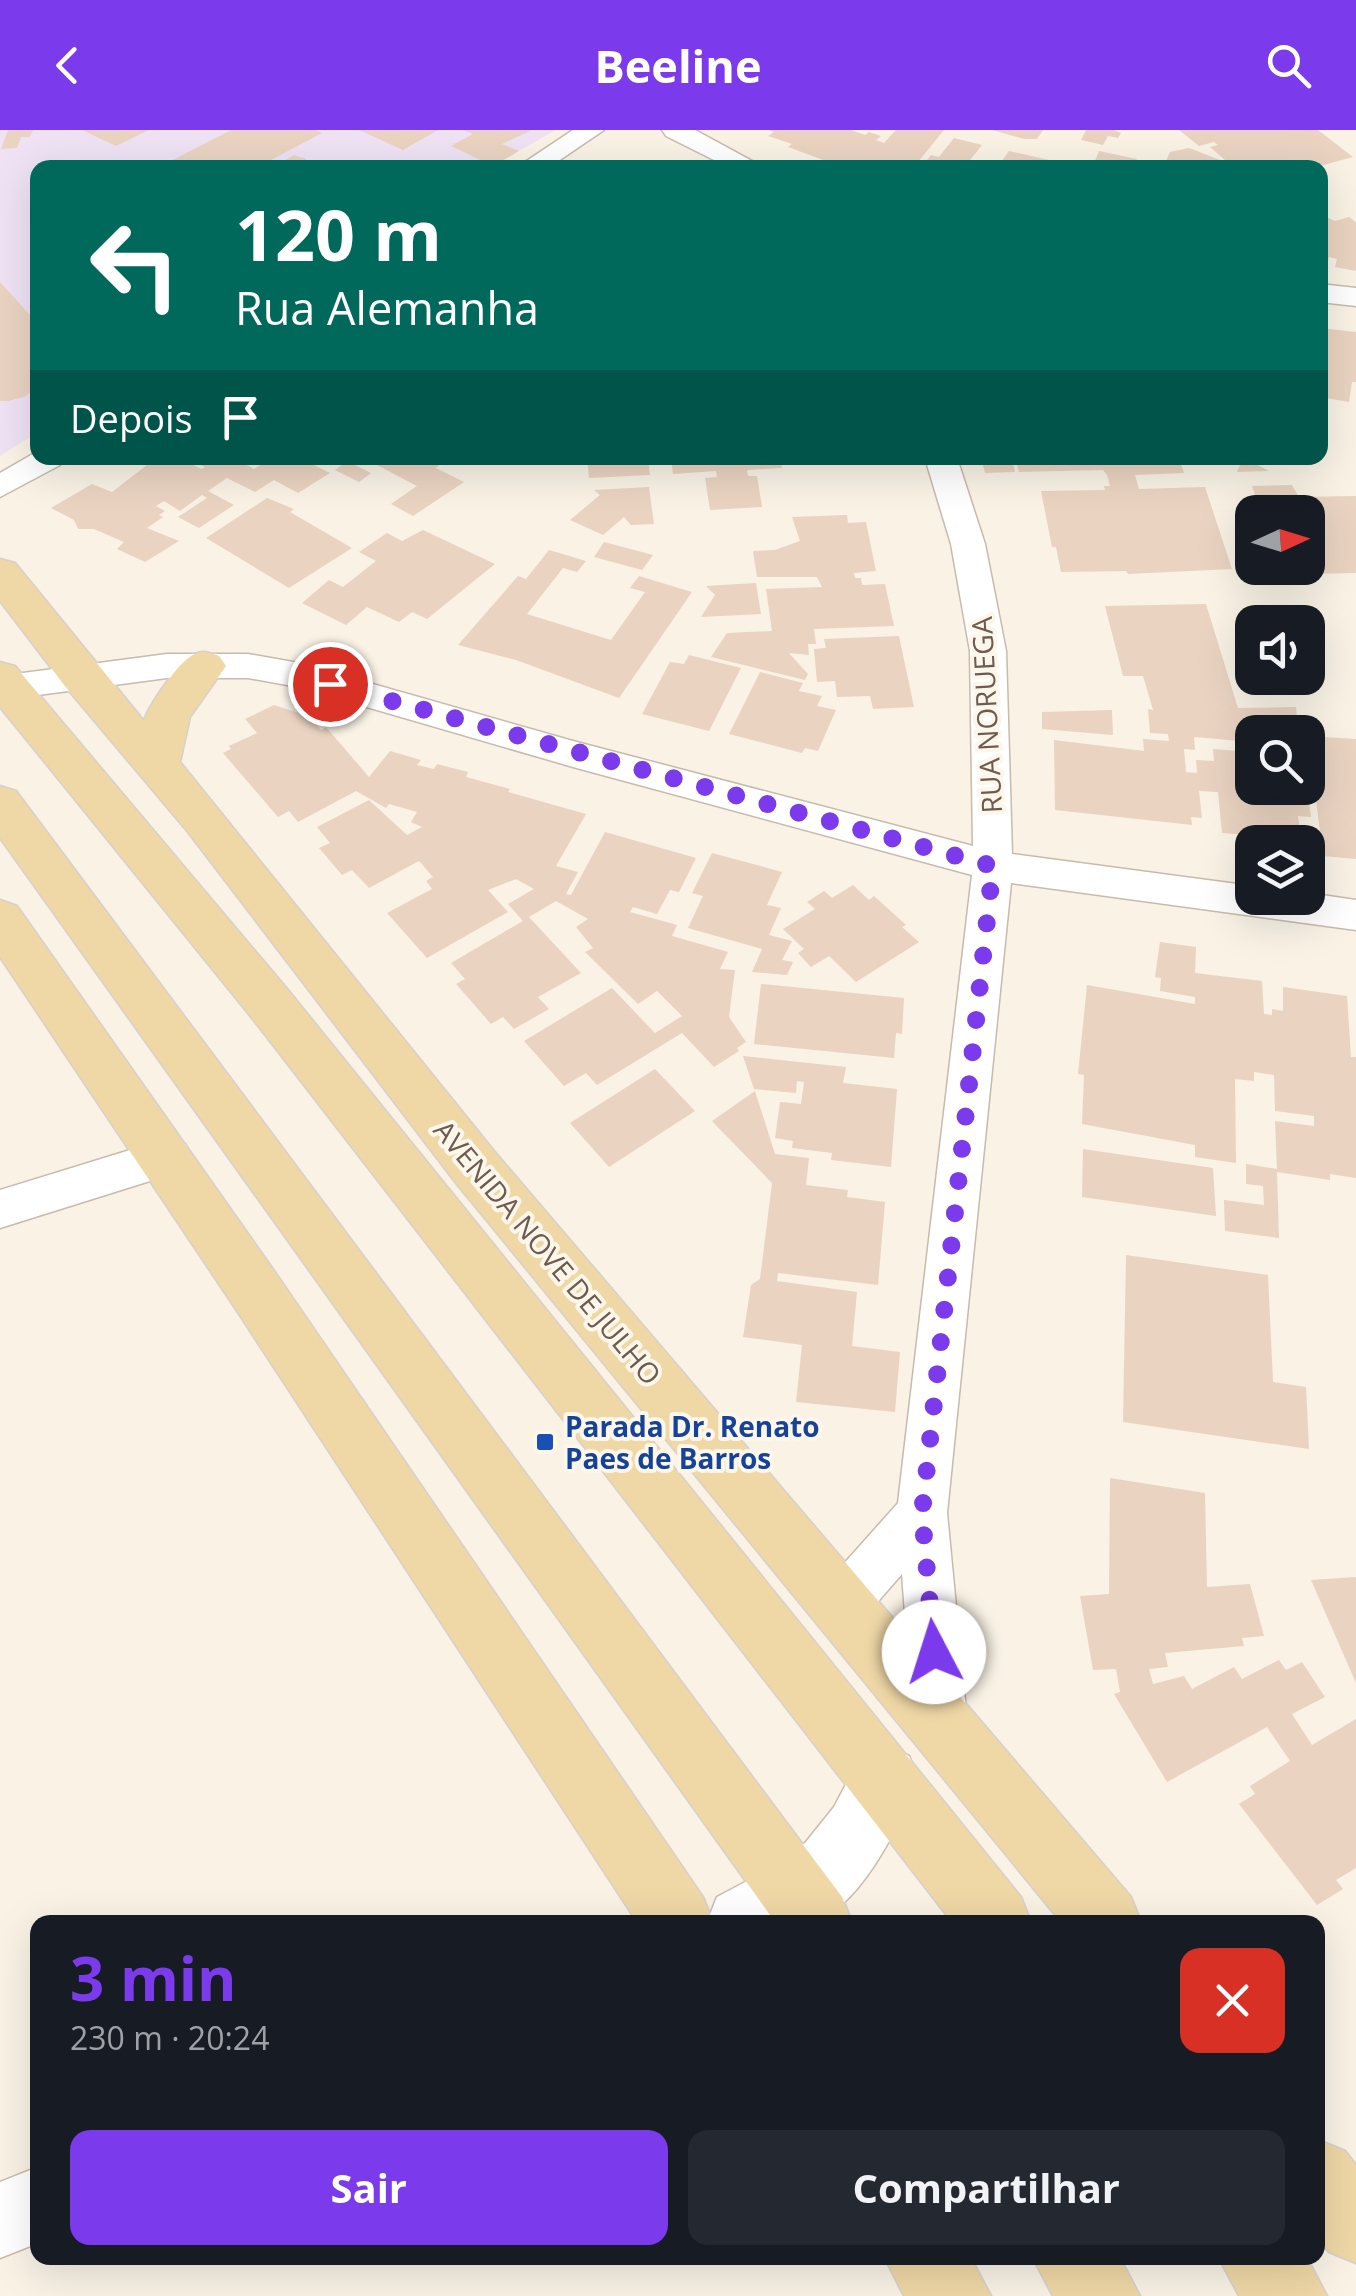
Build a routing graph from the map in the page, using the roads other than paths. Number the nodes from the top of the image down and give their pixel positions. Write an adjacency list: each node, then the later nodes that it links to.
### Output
1 (591, 130): 3 (street)
2 (675, 130): 4 (street)
3 (542, 160)
4 (736, 160)
5 (1328, 294): 6 (street)
6 (1356, 297)
7 (36, 465): 9 (street)
8 (942, 465): 16 (street, RUA NORUEGA)
9 (0, 487)
10 (0, 572): 12 (main road, AVENIDA NOVE DE JULHO)
11 (204, 666): 12 (street); 14 (main road); 16 (street)
12 (80, 675): 13 (street); 14 (main road, AVENIDA NOVE DE JULHO)
13 (2, 684): 24 (main road)
14 (157, 764): 22 (main road, AVENIDA NOVE DE JULHO)
15 (0, 803): 25 (main road)
16 (993, 866): 17 (street); 21 (street, RUA NORUEGA)
17 (1356, 915)
18 (0, 918): 19 (main road)
19 (169, 1157): 20 (street); 26 (main road)
20 (0, 1209)
21 (922, 1513): 22 (street); 23 (street, RUA NORUEGA)
22 (842, 1604): 23 (main road, AVENIDA NOVE DE JULHO)
23 (940, 1721): 28 (main road, AVENIDA NOVE DE JULHO)
24 (885, 1780): 25 (street); 27 (main road)
25 (785, 1913)
26 (673, 1915)
27 (991, 1915)
28 (1100, 1915)
29 (1325, 2186): 32 (main road)
30 (30, 2208): 31 (street)
31 (0, 2220)
32 (1356, 2224)
33 (929, 2265): 36 (main road)
34 (1077, 2265): 37 (main road)
35 (1264, 2265): 38 (main road)
36 (952, 2296)
37 (1101, 2296)
38 (1288, 2296)

